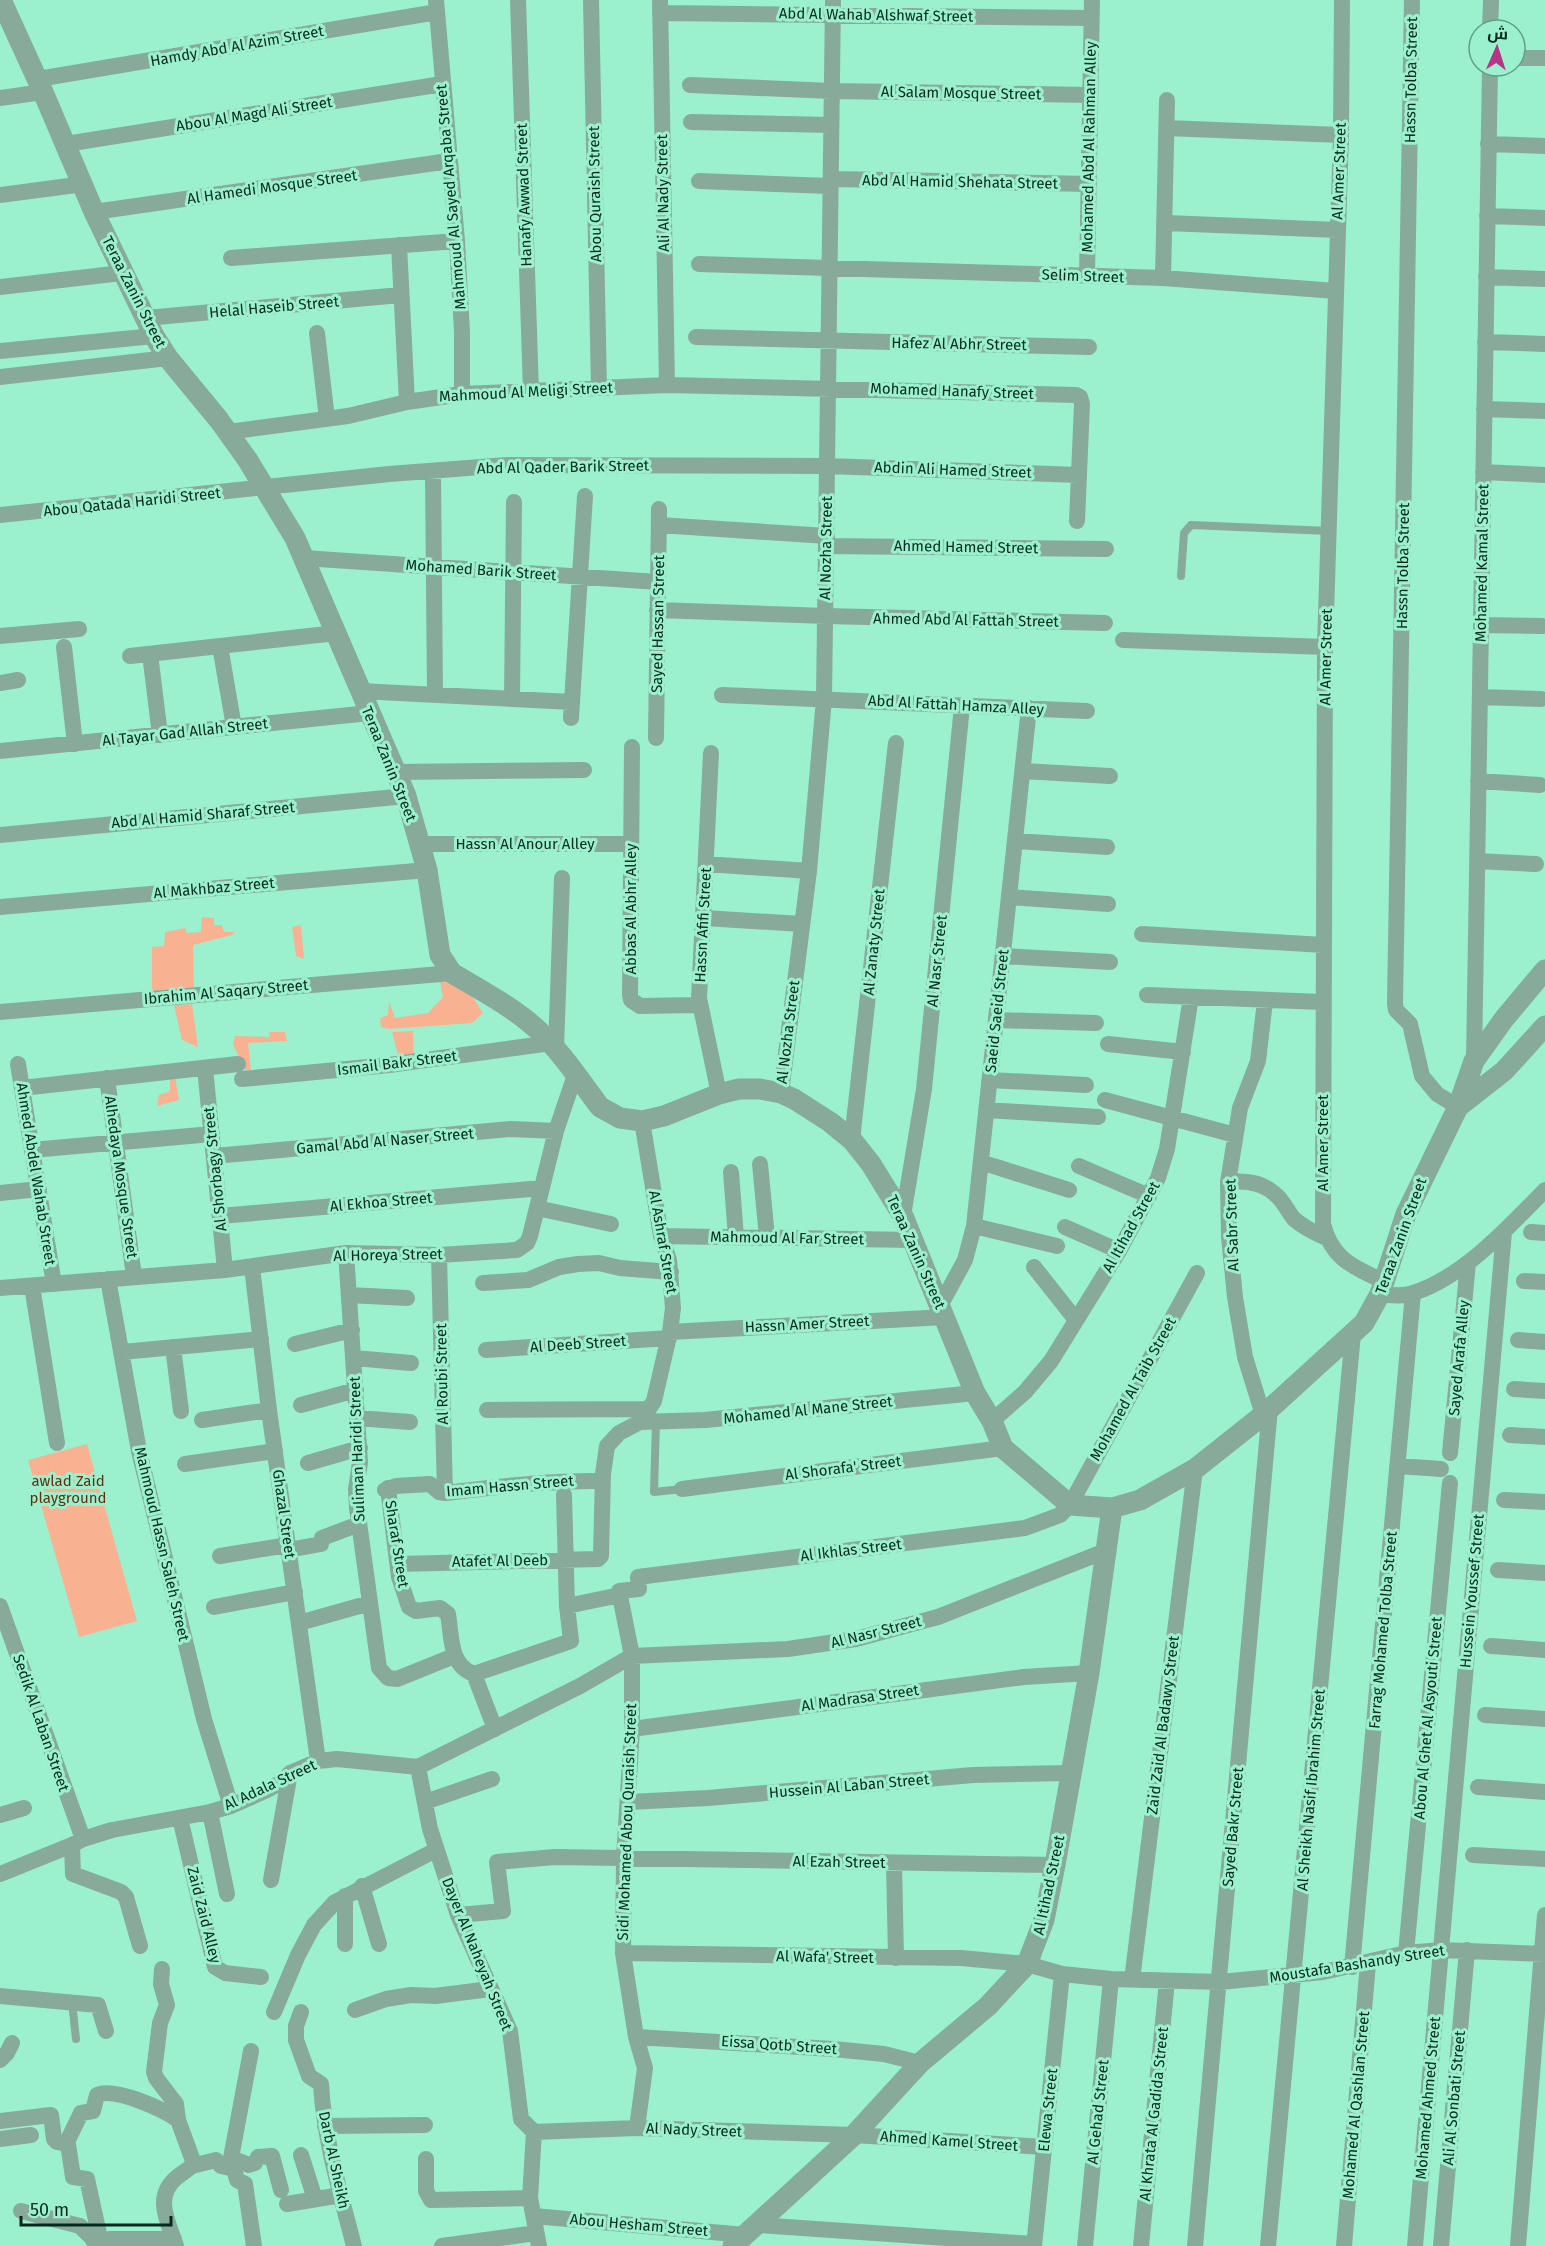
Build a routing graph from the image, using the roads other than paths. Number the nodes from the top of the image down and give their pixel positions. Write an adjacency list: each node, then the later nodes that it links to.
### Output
1 (518, 0): 67 (street, Hanafy Awwad Street)
2 (591, 0): 65 (street, Abou Quraish Street)
3 (1092, 0): 11 (street, Mohamed Abd Al Rahman Alley)
4 (1342, 0): 26 (street, Al Amer Street)
5 (1412, 0): 181 (street, Hassn Tolba Street)
6 (1491, 0): 12 (street)
7 (436, 6): 16 (street, Mahmoud Al Sayed Arqaba Street); 18 (street, Hamdy Abd Al Azim Street)
8 (660, 6): 9 (street, Abd Al Wahab Alshwaf Street); 64 (street, Ali Al Nady Street)
9 (833, 7): 11 (street, Abd Al Wahab Alshwaf Street); 19 (street, Al Nozha Street)
10 (3, 8): 18 (street, Teraa Zanin Street)
11 (1091, 18): 20 (street, Mohamed Abd Al Rahman Alley)
12 (1491, 18)
13 (1527, 57): 14 (street)
14 (1545, 58)
15 (1490, 78): 28 (street, Mohamed Kamal Street)
16 (442, 84): 27 (street, Abou Al Magd Ali Street); 30 (street, Mahmoud Al Sayed Arqaba Street)
17 (690, 85): 19 (street, Al Salam Mosque Street)
18 (41, 86): 21 (street, Hamdy Abd Al Azim Street); 27 (street, Teraa Zanin Street)
19 (832, 91): 20 (street, Al Salam Mosque Street); 24 (street, Al Nozha Street)
20 (1090, 95): 34 (street, Mohamed Abd Al Rahman Alley)
21 (0, 98)
22 (1167, 100): 25 (street)
23 (691, 122): 24 (street)
24 (831, 125): 32 (street, Al Nozha Street)
25 (1167, 128): 26 (street); 39 (street)
26 (1341, 135): 40 (street, Al Amer Street)
27 (66, 144): 33 (street, Teraa Zanin Street)
28 (1488, 144): 29 (street); 37 (street, Mohamed Kamal Street)
29 (1545, 147)
30 (449, 161): 36 (street, Al Hamedi Mosque Street); 41 (street, Mahmoud Al Sayed Arqaba Street)
31 (699, 181): 32 (street, Abd Al Hamid Shehata Street)
32 (831, 183): 34 (street, Abd Al Hamid Shehata Street); 45 (street, Al Nozha Street)
33 (84, 184): 35 (street); 36 (street, Teraa Zanin Street)
34 (1089, 184): 47 (street, Mohamed Abd Al Rahman Alley)
35 (0, 195)
36 (94, 212): 46 (street, Teraa Zanin Street)
37 (1487, 216): 38 (street); 48 (street, Mohamed Kamal Street)
38 (1545, 218)
39 (1166, 223): 40 (street); 49 (street)
40 (1338, 230): 52 (street, Al Amer Street)
41 (458, 241): 42 (street); 68 (street, Mahmoud Al Sayed Arqaba Street)
42 (399, 245): 43 (street); 53 (street)
43 (231, 258)
44 (699, 264): 45 (street, Selim Street)
45 (830, 268): 47 (street, Selim Street); 57 (street, Al Nozha Street)
46 (122, 273): 51 (street); 54 (street, Teraa Zanin Street)
47 (1087, 276): 49 (street, Selim Street)
48 (1486, 277): 50 (street); 58 (street, Mohamed Kamal Street)
49 (1163, 278): 52 (street, Selim Street)
50 (1544, 279)
51 (0, 287)
52 (1336, 291): 85 (street, Al Amer Street)
53 (401, 295): 54 (street, Helal Haseib Street); 69 (street)
54 (150, 327): 61 (street, Helal Haseib Street); 62 (street, Teraa Zanin Street)
55 (316, 333): 72 (street)
56 (696, 337): 57 (street, Hafez Al Abhr Street)
57 (829, 341): 60 (street, Hafez Al Abhr Street); 66 (street, Al Nozha Street)
58 (1485, 342): 59 (street); 70 (street, Mohamed Kamal Street)
59 (1545, 344)
60 (1089, 347)
61 (0, 351)
62 (168, 358): 63 (street); 73 (street, Teraa Zanin Street)
63 (0, 377)
64 (667, 385): 65 (street, Mahmoud Al Meligi Street); 66 (street, Mahmoud Al Meligi Street)
65 (599, 388): 67 (street, Mahmoud Al Meligi Street)
66 (828, 388): 74 (street, Al Nozha Street); 77 (street, Mohamed Hanafy Street)
67 (531, 391): 68 (street, Mahmoud Al Meligi Street)
68 (462, 394): 69 (street, Mahmoud Al Meligi Street)
69 (407, 402): 72 (street, Mahmoud Al Meligi Street)
70 (1484, 409): 71 (street); 76 (street, Mohamed Kamal Street)
71 (1545, 411)
72 (327, 419): 73 (street, Mahmoud Al Meligi Street)
73 (228, 432): 79 (street, Teraa Zanin Street)
74 (827, 466): 75 (street, Abd Al Qader Barik Street); 77 (street, Abdin Ali Hamed Street); 86 (street, Al Nozha Street)
75 (434, 472): 79 (street, Abd Al Qader Barik Street); 89 (street)
76 (1483, 472): 78 (street); 97 (street, Mohamed Kamal Street)
77 (1079, 475): 84 (street)
78 (1544, 475)
79 (265, 489): 82 (street, Abou Qatada Haridi Street); 88 (street, Teraa Zanin Street)
80 (585, 496): 92 (street)
81 (514, 502): 90 (street)
82 (0, 515)
83 (659, 517): 86 (street, Ahmed Hamed Street); 93 (street, Sayed Hassan Street)
84 (1077, 521)
85 (1330, 531): 91 (lane); 105 (street, Al Amer Street)
86 (826, 541): 87 (street, Ahmed Hamed Street); 95 (street, Al Nozha Street)
87 (1107, 549)
88 (304, 558): 89 (street, Mohamed Barik Street); 100 (street, Teraa Zanin Street)
89 (434, 567): 90 (street, Mohamed Barik Street); 111 (street)
90 (513, 573): 92 (street, Mohamed Barik Street); 114 (street)
91 (1181, 576)
92 (580, 577): 93 (street, Mohamed Barik Street); 114 (street)
93 (658, 582): 94 (street, Sayed Hassan Street)
94 (657, 610): 95 (street, Ahmed Abd Al Fattah Street); 123 (street, Sayed Hassan Street)
95 (826, 616): 96 (street, Ahmed Abd Al Fattah Street); 115 (street, Al Nozha Street)
96 (1106, 624)
97 (1481, 626): 98 (street); 113 (street, Mohamed Kamal Street)
98 (1542, 626)
99 (79, 629): 101 (street)
100 (336, 633): 103 (street); 110 (street, Teraa Zanin Street)
101 (0, 636)
102 (1123, 640): 105 (street)
103 (220, 646): 106 (street); 121 (street)
104 (64, 647): 124 (street)
105 (1325, 647): 153 (street, Al Amer Street)
106 (150, 654): 107 (street); 122 (street)
107 (130, 656)
108 (18, 681): 109 (street)
109 (0, 683)
110 (360, 691): 111 (street); 120 (street, Teraa Zanin Street)
111 (435, 695): 114 (street)
112 (722, 695): 115 (street, Abd Al Fattah Hamza Alley)
113 (1480, 697): 116 (street); 133 (street, Mohamed Kamal Street)
114 (512, 699)
115 (825, 699): 117 (street, Abd Al Fattah Hamza Alley); 145 (street, Al Nozha Street)
116 (1541, 699)
117 (962, 706): 118 (street, Abd Al Fattah Hamza Alley); 206 (street, Al Nasr Street)
118 (1029, 708): 119 (street, Abd Al Fattah Hamza Alley); 130 (street, Saeid Saeid Street)
119 (1087, 711)
120 (369, 713): 121 (street, Al Tayar Gad Allah Street); 131 (street, Teraa Zanin Street)
121 (234, 727): 122 (street, Al Tayar Gad Allah Street)
122 (160, 735): 124 (street, Al Tayar Gad Allah Street)
123 (657, 738)
124 (75, 744): 127 (street, Al Tayar Gad Allah Street)
125 (896, 744): 189 (street, Al Zanaty Street)
126 (632, 747): 139 (street, Abbas Al Abhr Alley)
127 (0, 752)
128 (711, 753): 142 (street, Hassn Afifi Street)
129 (584, 770): 131 (street)
130 (1023, 771): 132 (street); 137 (street, Saeid Saeid Street)
131 (395, 772): 135 (street, Teraa Zanin Street)
132 (1110, 776)
133 (1478, 781): 134 (street); 141 (street, Mohamed Kamal Street)
134 (1540, 785)
135 (406, 796): 136 (street, Abd Al Hamid Sharaf Street); 138 (street, Teraa Zanin Street)
136 (0, 834)
137 (1015, 841): 140 (street); 147 (street, Saeid Saeid Street)
138 (420, 844): 139 (street, Hassn Al Anour Alley); 144 (street, Teraa Zanin Street)
139 (631, 844): 162 (street, Abbas Al Abhr Alley)
140 (1107, 847)
141 (1477, 861): 143 (street); 170 (street, Mohamed Kamal Street)
142 (706, 864): 145 (street); 150 (street, Hassn Afifi Street)
143 (1536, 864)
144 (427, 870): 149 (street, Al Makhbaz Street); 157 (street, Teraa Zanin Street)
145 (808, 871): 151 (street, Al Nozha Street)
146 (562, 878): 168 (street)
147 (1009, 897): 148 (street); 154 (street, Saeid Saeid Street)
148 (1108, 904)
149 (0, 907)
150 (704, 918): 151 (street); 162 (street, Hassn Afifi Street)
151 (802, 924): 178 (street, Al Nozha Street)
152 (1142, 934): 153 (street)
153 (1323, 945): 161 (street, Al Amer Street)
154 (1003, 957): 155 (street); 164 (street, Saeid Saeid Street)
155 (1110, 962)
156 (1545, 970): 170 (street, Teraa Zanin Street)
157 (452, 973): 163 (street, Ibrahim Al Saqary Street); 168 (street, Teraa Zanin Street)
158 (1147, 995): 159 (street)
159 (1191, 997): 160 (street); 169 (street, Al Itihad Street)
160 (1265, 1001): 161 (street); 188 (street, Al Sabr Street)
161 (1323, 1002): 214 (street, Al Amer Street)
162 (699, 1005): 179 (street, Hassn Afifi Street)
163 (0, 1011)
164 (996, 1020): 165 (street); 175 (street, Saeid Saeid Street)
165 (1095, 1023)
166 (1545, 1026): 181 (street, Teraa Zanin Street)
167 (1108, 1044): 169 (street)
168 (553, 1046): 172 (street, Ismail Bakr Street); 173 (street, Teraa Zanin Street)
169 (1183, 1052): 184 (street, Al Itihad Street)
170 (1474, 1060): 181 (street, Teraa Zanin Street)
171 (18, 1064): 177 (street, Ahmed Abdel Wahab Street)
172 (205, 1068): 174 (street, Ismail Bakr Street); 187 (street, Al Shorbagy Street)
173 (575, 1075): 185 (street, Teraa Zanin Street); 186 (street, Al Horeya Street)
174 (107, 1078): 177 (street, Ismail Bakr Street); 190 (street, Alhedaya Mosque Street)
175 (990, 1080): 176 (street); 182 (street, Saeid Saeid Street)
176 (1086, 1085)
177 (22, 1088): 191 (street, Ahmed Abdel Wahab Street)
178 (781, 1093): 179 (street, Teraa Zanin Street); 189 (street, Teraa Zanin Street)
179 (719, 1094): 185 (street, Teraa Zanin Street)
180 (1105, 1100): 184 (street)
181 (1458, 1107): 234 (street, Teraa Zanin Street)
182 (987, 1110): 183 (street); 193 (street, Saeid Saeid Street)
183 (1098, 1117)
184 (1173, 1118): 188 (street); 203 (street, Al Itihad Street)
185 (642, 1121): 211 (street, Al Ashraf Street)
186 (556, 1131): 192 (street, Gamal Abd Al Naser Street); 198 (street, Al Horeya Street)
187 (212, 1134): 190 (street); 192 (street, Al Shorbagy Street)
188 (1235, 1135): 197 (street, Al Sabr Street)
189 (852, 1140): 206 (street, Teraa Zanin Street)
190 (116, 1142): 191 (street); 226 (street, Alhedaya Mosque Street)
191 (32, 1150): 199 (street, Ahmed Abdel Wahab Street)
192 (214, 1156): 205 (street, Al Shorbagy Street)
193 (981, 1162): 200 (street); 208 (street, Saeid Saeid Street)
194 (760, 1164): 213 (street)
195 (1079, 1166): 203 (street)
196 (731, 1172): 212 (street)
197 (1228, 1182): 214 (street); 260 (street, Al Sabr Street)
198 (542, 1188): 204 (street, Al Horeya Street); 205 (street, Al Ekhoa Street)
199 (39, 1189): 202 (street); 231 (street, Ahmed Abdel Wahab Street)
200 (1069, 1190)
201 (1545, 1190): 210 (street)
202 (0, 1193)
203 (1149, 1196): 217 (street, Al Itihad Street)
204 (537, 1208): 207 (street); 219 (street, Al Horeya Street)
205 (220, 1215): 223 (street, Al Shorbagy Street)
206 (903, 1216): 215 (street, Teraa Zanin Street)
207 (611, 1224)
208 (974, 1226): 216 (street); 238 (street, Saeid Saeid Street)
209 (1065, 1227): 217 (street)
210 (1504, 1232): 220 (street); 342 (street, Hussein Youssef Street)
211 (662, 1236): 212 (street, Mahmoud Al Far Street); 224 (street, Al Ashraf Street)
212 (736, 1237): 213 (street, Mahmoud Al Far Street)
213 (767, 1237): 215 (street, Mahmoud Al Far Street)
214 (1327, 1238): 234 (street)
215 (912, 1240): 238 (street, Teraa Zanin Street)
216 (1058, 1246)
217 (1119, 1251): 239 (street, Al Itihad Street)
218 (346, 1254): 219 (street, Al Horeya Street); 221 (street, Al Horeya Street); 236 (street, Suliman Haridi Street)
219 (439, 1255): 280 (street, Al Roubi Street)
220 (1468, 1263): 235 (street); 272 (street, Sayed Arafa Alley)
221 (252, 1267): 223 (street, Al Horeya Street); 243 (street, Ghazal Street)
222 (1034, 1267): 239 (street)
223 (225, 1270): 226 (street, Al Horeya Street)
224 (670, 1272): 230 (street); 242 (street, Al Ashraf Street)
225 (1197, 1273): 284 (street, Mohamed Al Taib Street)
226 (134, 1276): 227 (street, Al Horeya Street)
227 (108, 1279): 231 (street, Al Horeya Street); 249 (street, Mahmoud Hassn Saleh Street)
228 (1524, 1281): 229 (street)
229 (1545, 1282)
230 (483, 1283)
231 (54, 1284): 232 (street, Al Horeya Street)
232 (32, 1286): 233 (street, Al Horeya Street); 268 (street)
233 (0, 1288)
234 (1383, 1288): 235 (street); 241 (street, Teraa Zanin Street)
235 (1413, 1293): 275 (street, Farrag Mohamed Tolba Street)
236 (349, 1295): 237 (street); 240 (street, Suliman Haridi Street)
237 (407, 1298)
238 (943, 1311): 242 (street, Hassn Amer Street); 255 (street, Teraa Zanin Street)
239 (1076, 1320): 264 (street, Al Itihad Street)
240 (352, 1330): 246 (street); 250 (street, Suliman Haridi Street)
241 (1353, 1334): 260 (street, Teraa Zanin Street); 352 (street, Al Sheikh Nasif Ibrahim Street)
242 (669, 1335): 248 (street, Al Deeb Street); 261 (street, Al Ashraf Street)
243 (261, 1339): 247 (street); 257 (street, Ghazal Street)
244 (1518, 1340): 245 (street)
245 (1545, 1342)
246 (295, 1344)
247 (173, 1347): 249 (street); 259 (street)
248 (486, 1350)
249 (122, 1352): 320 (street, Mahmoud Hassn Saleh Street)
250 (354, 1358): 251 (street); 253 (street, Suliman Haridi Street)
251 (411, 1363)
252 (1514, 1389): 254 (street)
253 (356, 1390): 256 (street); 262 (street, Suliman Haridi Street)
254 (1545, 1391)
255 (975, 1393): 261 (street, Mohamed Al Mane Street); 264 (street, Teraa Zanin Street)
256 (301, 1405)
257 (269, 1410): 263 (street); 271 (street, Ghazal Street)
258 (487, 1410): 261 (street, Mohamed Al Mane Street)
259 (181, 1411)
260 (1266, 1411): 276 (street, Teraa Zanin Street); 357 (street, Sayed Bakr Street)
261 (649, 1417): 277 (street); 279 (lane)
262 (357, 1418): 265 (street); 269 (street, Suliman Haridi Street)
263 (202, 1420)
264 (992, 1421): 270 (street, Teraa Zanin Street)
265 (410, 1422)
266 (1510, 1435): 267 (street)
267 (1545, 1437)
268 (57, 1443)
269 (360, 1448): 273 (street); 286 (street, Suliman Haridi Street)
270 (1003, 1448): 279 (street, Al Shorafa' Street); 284 (street, Teraa Zanin Street)
271 (275, 1451): 274 (street); 287 (street, Ghazal Street)
272 (1450, 1453)
273 (308, 1463)
274 (185, 1464)
275 (1398, 1466): 345 (street, Abou Al Ghet Al Asyouti Street); 349 (street, Farrag Mohamed Tolba Street)
276 (1195, 1469): 285 (street, Teraa Zanin Street); 355 (street, Zaid Zaid Al Badawy Street)
277 (602, 1481): 280 (street, Imam Hassn Street); 290 (street, Atafet Al Deeb)
278 (387, 1489): 280 (street, Imam Hassn Street); 291 (street, Sharaf Street)
279 (682, 1489)
280 (445, 1493)
281 (564, 1495): 290 (street)
282 (1504, 1500): 283 (street)
283 (1545, 1502)
284 (1070, 1505): 285 (street, Teraa Zanin Street); 295 (street, Al Ikhlas Street)
285 (1112, 1508): 288 (street, Al Itihad Street)
286 (359, 1524): 287 (street); 296 (street, Suliman Haridi Street)
287 (288, 1547): 289 (street); 294 (street, Ghazal Street)
288 (1108, 1550): 304 (street, Al Nasr Street); 306 (street, Al Itihad Street)
289 (220, 1556)
290 (564, 1560): 291 (street, Atafet Al Deeb); 298 (street)
291 (398, 1564): 303 (street, Sharaf Street)
292 (1498, 1570): 293 (street)
293 (1545, 1573)
294 (295, 1593): 299 (street); 300 (street, Ghazal Street)
295 (620, 1594): 298 (street); 304 (street, Sidi Mohamed Abou Quraish Street)
296 (370, 1603): 300 (street); 303 (street, Suliman Haridi Street)
297 (0, 1606): 325 (street, Sedik Al Laban Street)
298 (567, 1606): 305 (street)
299 (214, 1607)
300 (299, 1623): 311 (street, Ghazal Street)
301 (1491, 1646): 302 (street)
302 (1545, 1650)
303 (454, 1656): 305 (street)
304 (632, 1656): 309 (street); 310 (street, Sidi Mohamed Abou Quraish Street)
305 (474, 1674): 309 (street)
306 (1089, 1674): 310 (street, Al Madrasa Street); 314 (street, Al Itihad Street)
307 (1485, 1715): 308 (street)
308 (1545, 1719)
309 (495, 1729): 312 (street)
310 (632, 1729): 319 (street, Sidi Mohamed Abou Quraish Street)
311 (318, 1761): 312 (street, Al Adala Street); 313 (street, Al Adala Street)
312 (418, 1767): 318 (street, Dayer Al Naheyah Street)
313 (290, 1773): 320 (street, Al Adala Street); 333 (street)
314 (1071, 1773): 319 (street, Hussein Al Laban Street); 331 (street, Al Itihad Street)
315 (492, 1779): 318 (street)
316 (1478, 1787): 317 (street)
317 (1545, 1792)
318 (425, 1802): 326 (street, Dayer Al Naheyah Street)
319 (629, 1802): 328 (street, Sidi Mohamed Abou Quraish Street)
320 (231, 1806): 322 (street, Al Adala Street)
321 (24, 1808): 323 (street)
322 (210, 1812): 324 (street, Al Adala Street); 335 (street)
323 (0, 1815)
324 (180, 1818): 325 (street, Al Adala Street); 353 (street, Zaid Zaid Alley)
325 (78, 1842): 332 (street, Al Adala Street); 341 (street, Sedik Al Laban Street)
326 (436, 1850): 334 (street); 337 (street, Dayer Al Naheyah Street)
327 (1473, 1855): 329 (street)
328 (624, 1858): 330 (street, Al Ezah Street); 337 (street, Al Ezah Street); 344 (street, Sidi Mohamed Abou Quraish Street)
329 (1545, 1859)
330 (894, 1863): 331 (street, Al Ezah Street); 347 (street)
331 (1055, 1865): 348 (street, Al Itihad Street)
332 (0, 1874)
333 (271, 1880)
334 (362, 1886): 336 (street); 340 (street)
335 (227, 1894)
336 (345, 1896): 339 (street); 362 (street)
337 (458, 1915): 358 (street, Dayer Al Naheyah Street)
338 (1545, 1915): 346 (street)
339 (345, 1944)
340 (379, 1944)
341 (140, 1946)
342 (1441, 1950): 343 (street, Moustafa Bashandy Street); 345 (street, Moustafa Bashandy Street); 405 (street, Mohamed Ahmed Street)
343 (1467, 1950): 346 (street, Moustafa Bashandy Street); 406 (street, Ali Al Sonbati Street)
344 (623, 1953): 347 (street, Al Wafa' Street); 365 (street, Sidi Mohamed Abou Quraish Street)
345 (1407, 1953): 349 (street, Moustafa Bashandy Street)
346 (1544, 1954): 407 (street)
347 (896, 1958): 348 (street, Al Wafa' Street)
348 (1026, 1964): 351 (street, Moustafa Bashandy Street); 370 (street, Al Itihad Street)
349 (1360, 1965): 352 (street, Moustafa Bashandy Street); 404 (street, Mohamed Al Qashlan Street)
350 (162, 1969): 371 (street)
351 (1062, 1974): 354 (street, Moustafa Bashandy Street); 381 (street, Elewa Street)
352 (1294, 1976): 357 (street, Moustafa Bashandy Street); 403 (street, Al Sheikh Nasif Ibrahim Street)
353 (261, 1977)
354 (1111, 1979): 355 (street, Moustafa Bashandy Street); 400 (street, Al Gehad Street)
355 (1132, 1980): 356 (street, Moustafa Bashandy Street)
356 (1167, 1981): 357 (street, Moustafa Bashandy Street); 401 (street, Al Khrata Al Gadida Street)
357 (1220, 1982): 402 (street, Sayed Bakr Street)
358 (490, 1989): 361 (street); 376 (street, Dayer Al Naheyah Street)
359 (0, 1996): 360 (street)
360 (72, 2002): 364 (street); 366 (lane)
361 (356, 2010)
362 (274, 2012)
363 (301, 2012): 374 (street, Darb Al Sheikh)
364 (106, 2031)
365 (636, 2037): 370 (street, Eissa Qotb Street); 375 (street, Sidi Mohamed Abou Quraish Street)
366 (76, 2039)
367 (12, 2043): 369 (street)
368 (251, 2051): 384 (street)
369 (0, 2060)
370 (920, 2063): 378 (street, Al Itihad Street)
371 (178, 2120): 380 (street); 385 (street)
372 (0, 2121): 380 (street)
373 (425, 2125): 374 (street)
374 (325, 2126): 386 (street, Darb Al Sheikh)
375 (637, 2128): 376 (street, Al Nady Street); 378 (street, Al Nady Street)
376 (534, 2132): 387 (street)
377 (31, 2135): 379 (street)
378 (854, 2135): 381 (street, Ahmed Kamel Street); 391 (street, Al Itihad Street)
379 (0, 2139)
380 (67, 2142): 395 (street)
381 (1044, 2147): 396 (street, Elewa Street)
382 (301, 2155): 388 (street)
383 (426, 2160): 387 (street)
384 (232, 2164): 385 (street); 388 (street); 397 (street)
385 (192, 2166): 393 (street)
386 (341, 2195): 388 (street); 398 (street, Darb Al Sheikh)
387 (530, 2198): 390 (street)
388 (315, 2199)
389 (21, 2211): 395 (street)
390 (536, 2232): 391 (street, Abou Hesham Street); 399 (street)
391 (745, 2235): 392 (street, Abou Hesham Street)
392 (896, 2240): 394 (street, Abou Hesham Street)
393 (175, 2242): 395 (street)
394 (966, 2243): 396 (street, Abou Hesham Street)
395 (99, 2245)
396 (1034, 2245)
397 (254, 2246)
398 (354, 2246)
399 (442, 2246)
400 (1085, 2246)
401 (1141, 2246)
402 (1196, 2246)
403 (1268, 2246)
404 (1344, 2246)
405 (1415, 2246)
406 (1441, 2246)
407 (1518, 2246)

